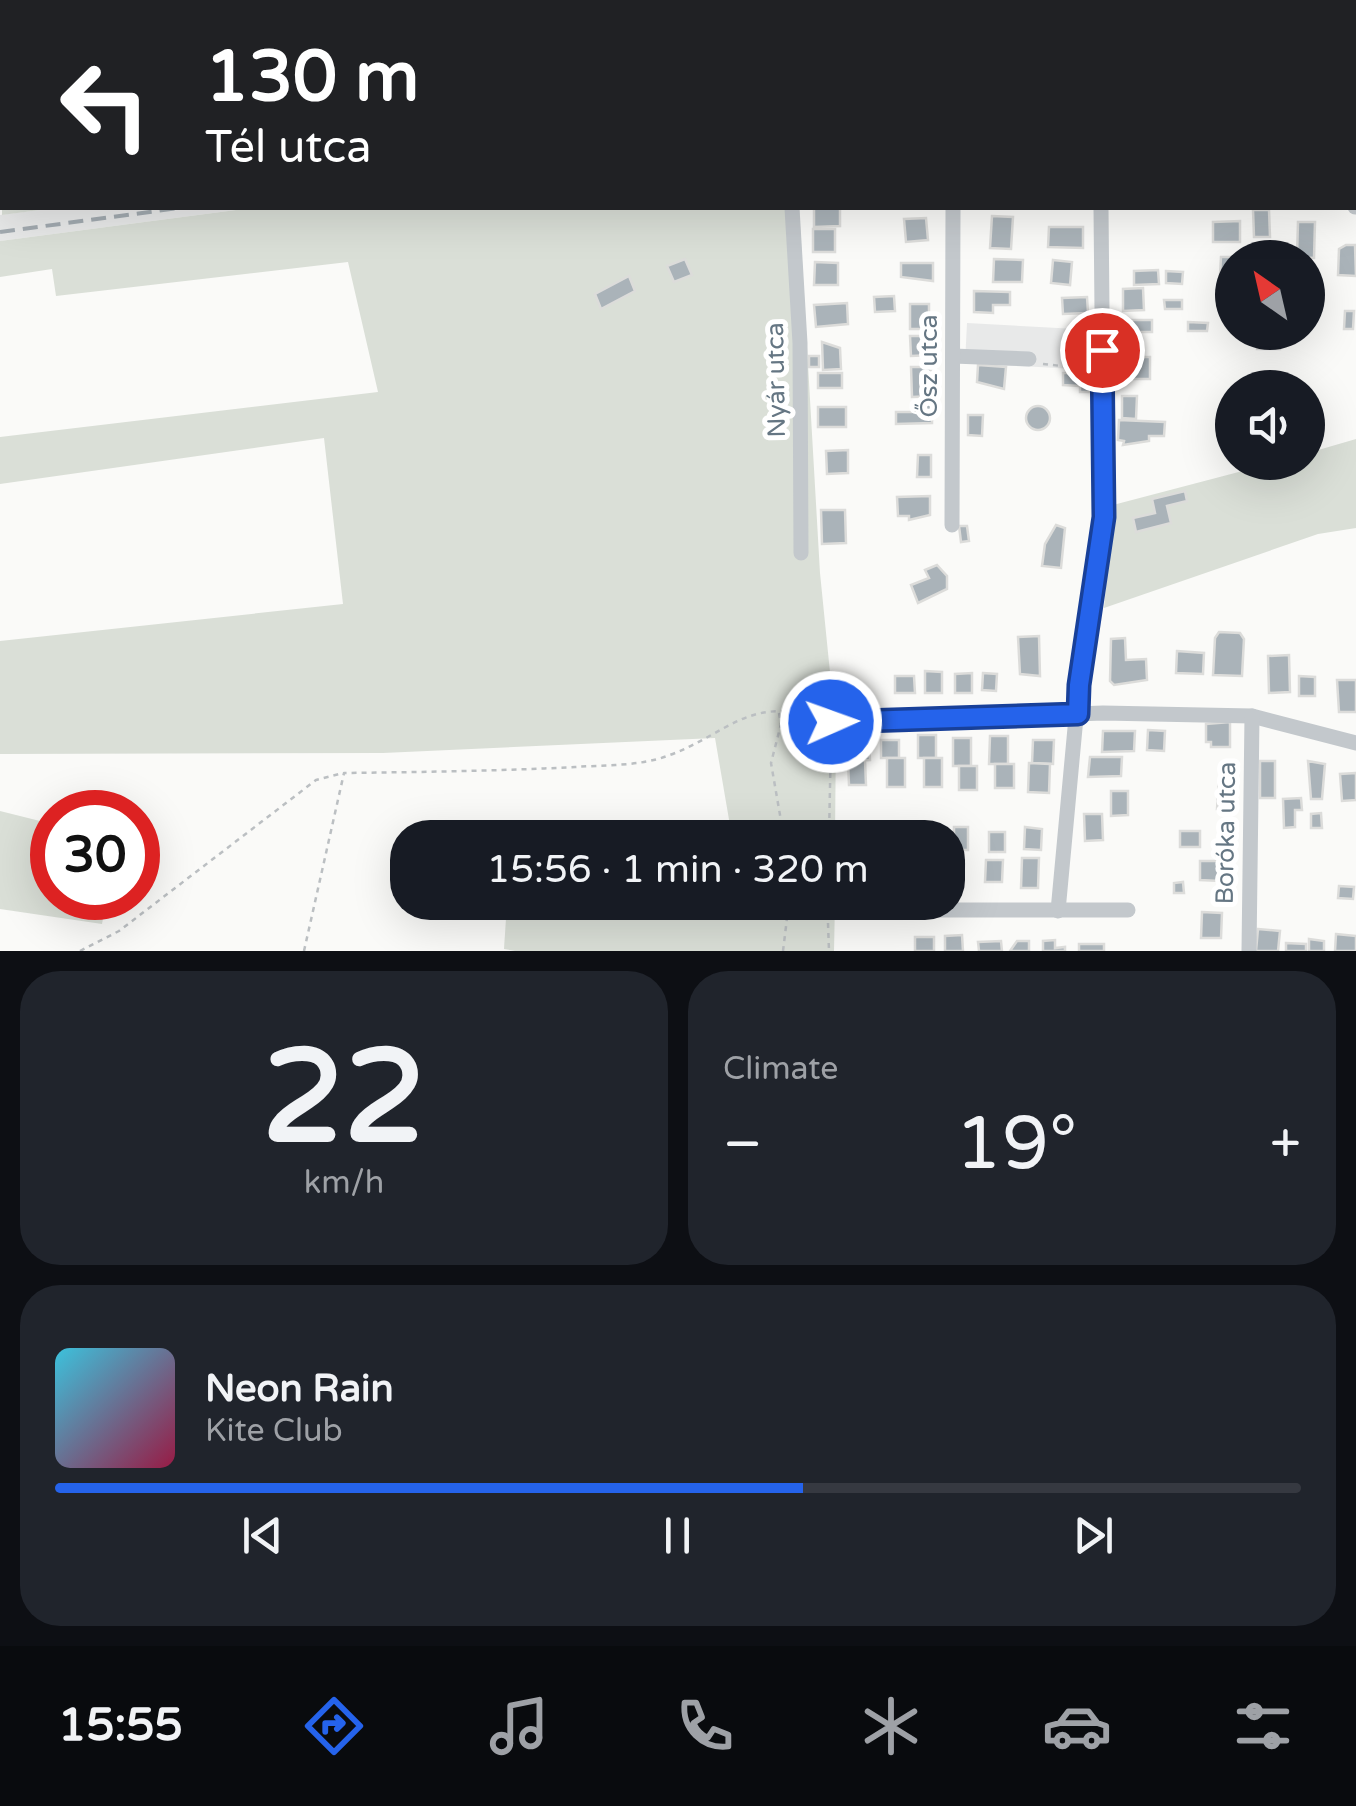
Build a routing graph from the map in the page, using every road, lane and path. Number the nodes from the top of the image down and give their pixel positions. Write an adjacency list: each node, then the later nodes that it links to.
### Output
1 (792, 210): 8 (street, Nyár utca)
2 (953, 210): 4 (street, Ősz utca)
3 (1101, 210): 10 (street)
4 (953, 356): 5 (street); 7 (street, Ősz utca)
5 (1029, 359): 6 (path)
6 (1090, 369)
7 (952, 525)
8 (801, 553)
9 (779, 713): 12 (path); 14 (path); 15 (path)
10 (1078, 714): 11 (street); 12 (street); 18 (street)
11 (1252, 716): 13 (street); 26 (street, Boróka utca)
12 (831, 722): 16 (path)
13 (1356, 744)
14 (344, 773): 22 (path); 23 (path)
15 (781, 820)
16 (829, 820)
17 (965, 910): 18 (street)
18 (1058, 910): 19 (street)
19 (1128, 910)
20 (787, 920): 24 (path)
21 (828, 920): 25 (path)
22 (80, 951)
23 (304, 951)
24 (783, 951)
25 (829, 951)
26 (1249, 951)

